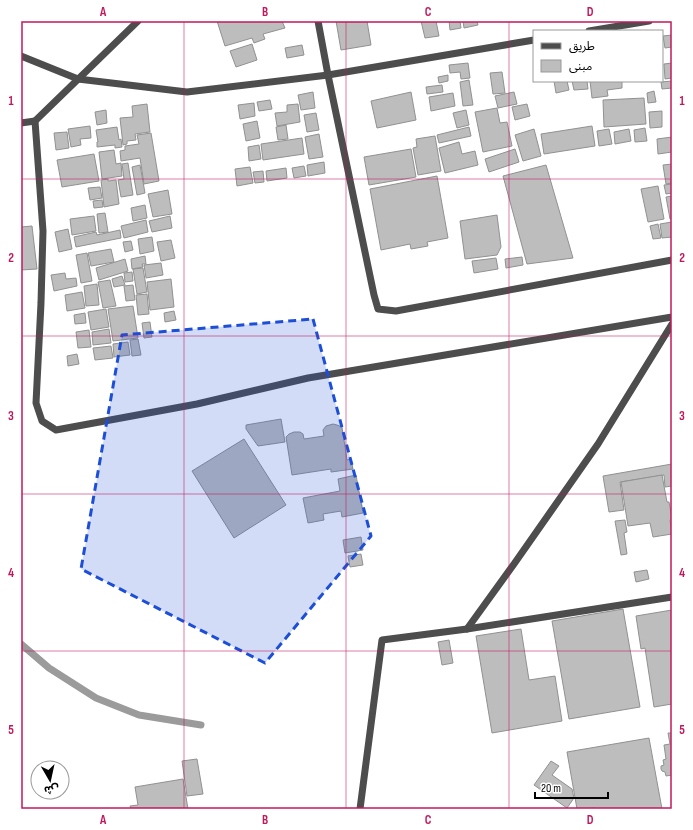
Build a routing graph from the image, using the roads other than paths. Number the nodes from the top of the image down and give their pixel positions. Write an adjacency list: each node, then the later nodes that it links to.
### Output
1 (138, 21): 8 (street)
2 (318, 21): 7 (street)
3 (649, 21): 4 (street)
4 (595, 30)
5 (533, 40): 7 (street)
6 (21, 56): 8 (street)
7 (328, 74): 8 (street); 11 (street)
8 (78, 79): 9 (street)
9 (35, 121): 10 (street); 12 (street)
10 (21, 124)
11 (672, 260)
12 (672, 317)
13 (672, 324): 15 (street)
14 (672, 597): 15 (street)
15 (467, 629): 16 (street)
16 (360, 809)

